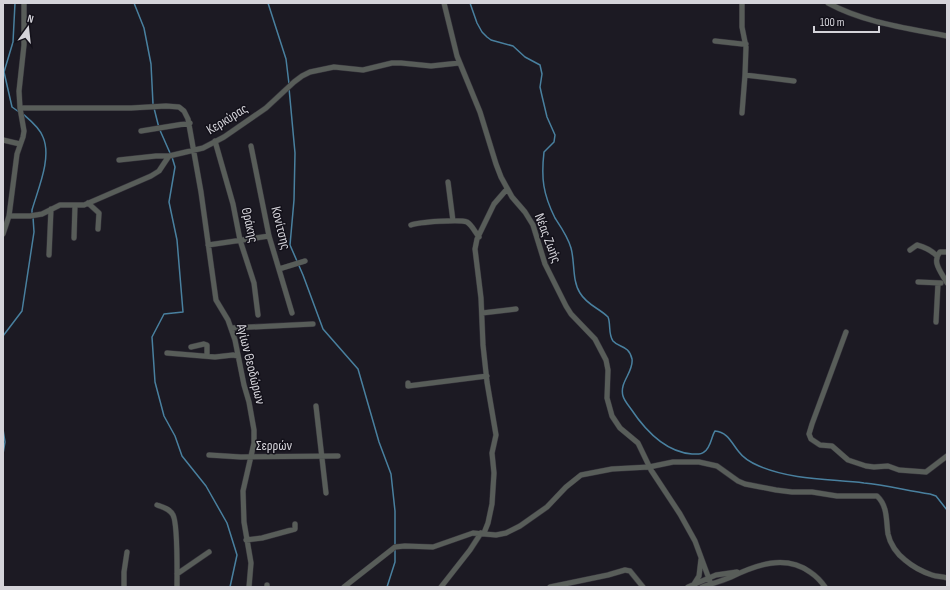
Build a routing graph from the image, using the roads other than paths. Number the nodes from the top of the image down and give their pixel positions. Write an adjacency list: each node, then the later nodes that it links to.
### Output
1 (24, 3): 11 (street)
2 (444, 3): 8 (street, Νέας Ζωής)
3 (742, 3): 7 (street)
4 (828, 3): 5 (street)
5 (947, 36)
6 (715, 41): 7 (street)
7 (746, 44): 9 (street)
8 (459, 63): 16 (street, Κερκύρας); 23 (street, Νέας Ζωής)
9 (745, 75): 10 (street); 12 (street)
10 (794, 81)
11 (20, 108): 13 (street); 17 (street)
12 (742, 113)
13 (190, 122): 14 (street); 19 (street, Αγίων Θεοδώρων)
14 (141, 131)
15 (3, 140): 17 (street)
16 (215, 141): 19 (street, Κερκύρας); 35 (street, Θράκης)
17 (20, 144): 27 (street)
18 (251, 146): 32 (street, Κονίτσης)
19 (193, 150): 20 (street, Κερκύρας); 36 (street, Αγίων Θεοδώρων)
20 (169, 156): 21 (street, Κερκύρας); 24 (street)
21 (119, 160)
22 (448, 182): 28 (street)
23 (507, 189): 33 (street); 66 (street, Νέας Ζωής)
24 (88, 203): 25 (street); 30 (street)
25 (75, 205): 26 (street); 34 (street)
26 (51, 209): 27 (street); 39 (street)
27 (9, 216): 31 (street)
28 (453, 221): 29 (street); 33 (street)
29 (411, 225)
30 (98, 229)
31 (3, 234)
32 (269, 236): 35 (street); 42 (street, Κονίτσης)
33 (479, 237): 47 (street)
34 (74, 238)
35 (240, 240): 36 (street); 49 (street, Θράκης)
36 (208, 245): 52 (street, Αγίων Θεοδώρων)
37 (910, 250): 40 (street)
38 (947, 252): 40 (street)
39 (49, 255)
40 (937, 256): 45 (street)
41 (305, 261): 42 (street)
42 (278, 269): 48 (street, Κονίτσης)
43 (918, 282): 44 (street)
44 (938, 283): 45 (street); 50 (street)
45 (947, 283)
46 (516, 309): 47 (street)
47 (482, 313): 58 (street)
48 (292, 314)
49 (258, 315)
50 (936, 322)
51 (313, 324): 52 (street)
52 (231, 328): 57 (street, Αγίων Θεοδώρων)
53 (846, 332): 64 (street)
54 (191, 346): 56 (street)
55 (167, 354): 56 (street)
56 (208, 355): 57 (street)
57 (238, 356): 65 (street, Αγίων Θεοδώρων)
58 (487, 376): 59 (street); 70 (street)
59 (408, 383)
60 (316, 406): 62 (street)
61 (209, 454): 65 (street, Σερρών)
62 (322, 456): 63 (street, Σερρών); 65 (street, Σερρών); 67 (street)
63 (338, 456)
64 (947, 456)
65 (251, 457): 72 (street, Αγίων Θεοδώρων)
66 (649, 467): 70 (street); 76 (street, Νέας Ζωής); 81 (street)
67 (326, 493)
68 (158, 505): 78 (street)
69 (295, 524): 71 (street)
70 (482, 533): 87 (street); 88 (street)
71 (265, 537): 72 (street); 73 (street)
72 (246, 540): 86 (street, Αγίων Θεοδώρων)
73 (266, 544)
74 (127, 552): 84 (street)
75 (208, 552): 78 (street)
76 (701, 556): 80 (street, Νέας Ζωής); 82 (street)
77 (740, 572): 79 (street); 80 (street); 94 (street)
78 (177, 574): 85 (street)
79 (730, 577): 83 (street); 93 (street)
80 (709, 578): 82 (street); 83 (street, Νέας Ζωής)
81 (947, 578)
82 (694, 584): 91 (street)
83 (712, 585): 92 (street)
84 (124, 587)
85 (177, 587)
86 (249, 587)
87 (344, 587)
88 (441, 587)
89 (550, 587): 90 (street)
90 (643, 587)
91 (688, 587)
92 (702, 587)
93 (721, 587)
94 (825, 587)

